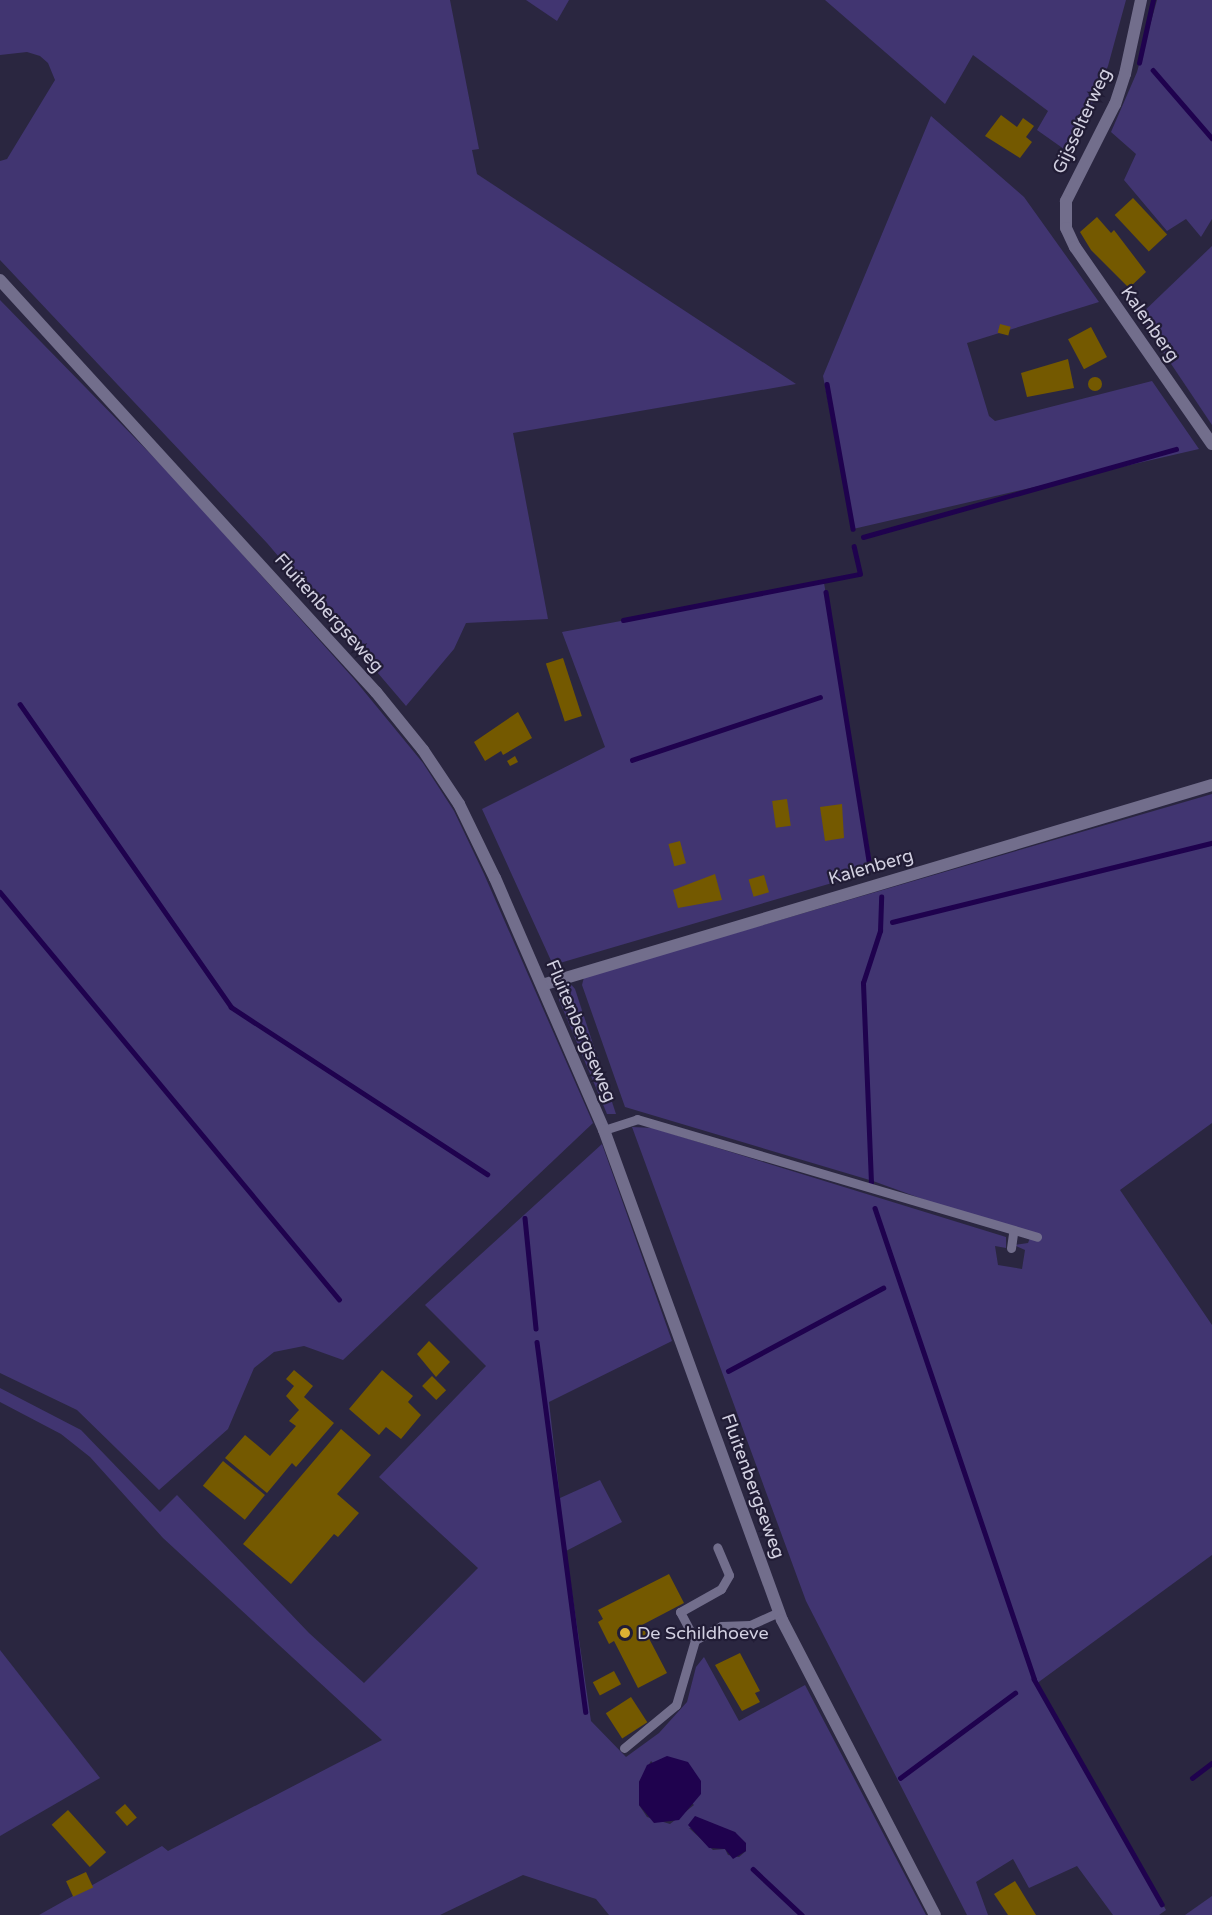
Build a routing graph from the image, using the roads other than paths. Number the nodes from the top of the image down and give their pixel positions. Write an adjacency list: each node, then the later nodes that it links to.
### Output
1 (1141, 0): 2 (street, Gijsselterweg)
2 (1065, 222): 4 (street, Kalenberg)
3 (0, 279): 6 (street, Fluitenbergseweg)
4 (1212, 444)
5 (1212, 785): 6 (street, Kalenberg)
6 (542, 985): 7 (street, Fluitenbergseweg)
7 (604, 1130): 8 (lane); 12 (street, Fluitenbergseweg)
8 (1013, 1233): 9 (lane); 10 (lane)
9 (1037, 1237)
10 (1011, 1248)
11 (717, 1547): 13 (lane)
12 (779, 1612): 13 (lane); 15 (street, Fluitenbergseweg)
13 (695, 1640): 14 (lane)
14 (624, 1748)
15 (935, 1915)

